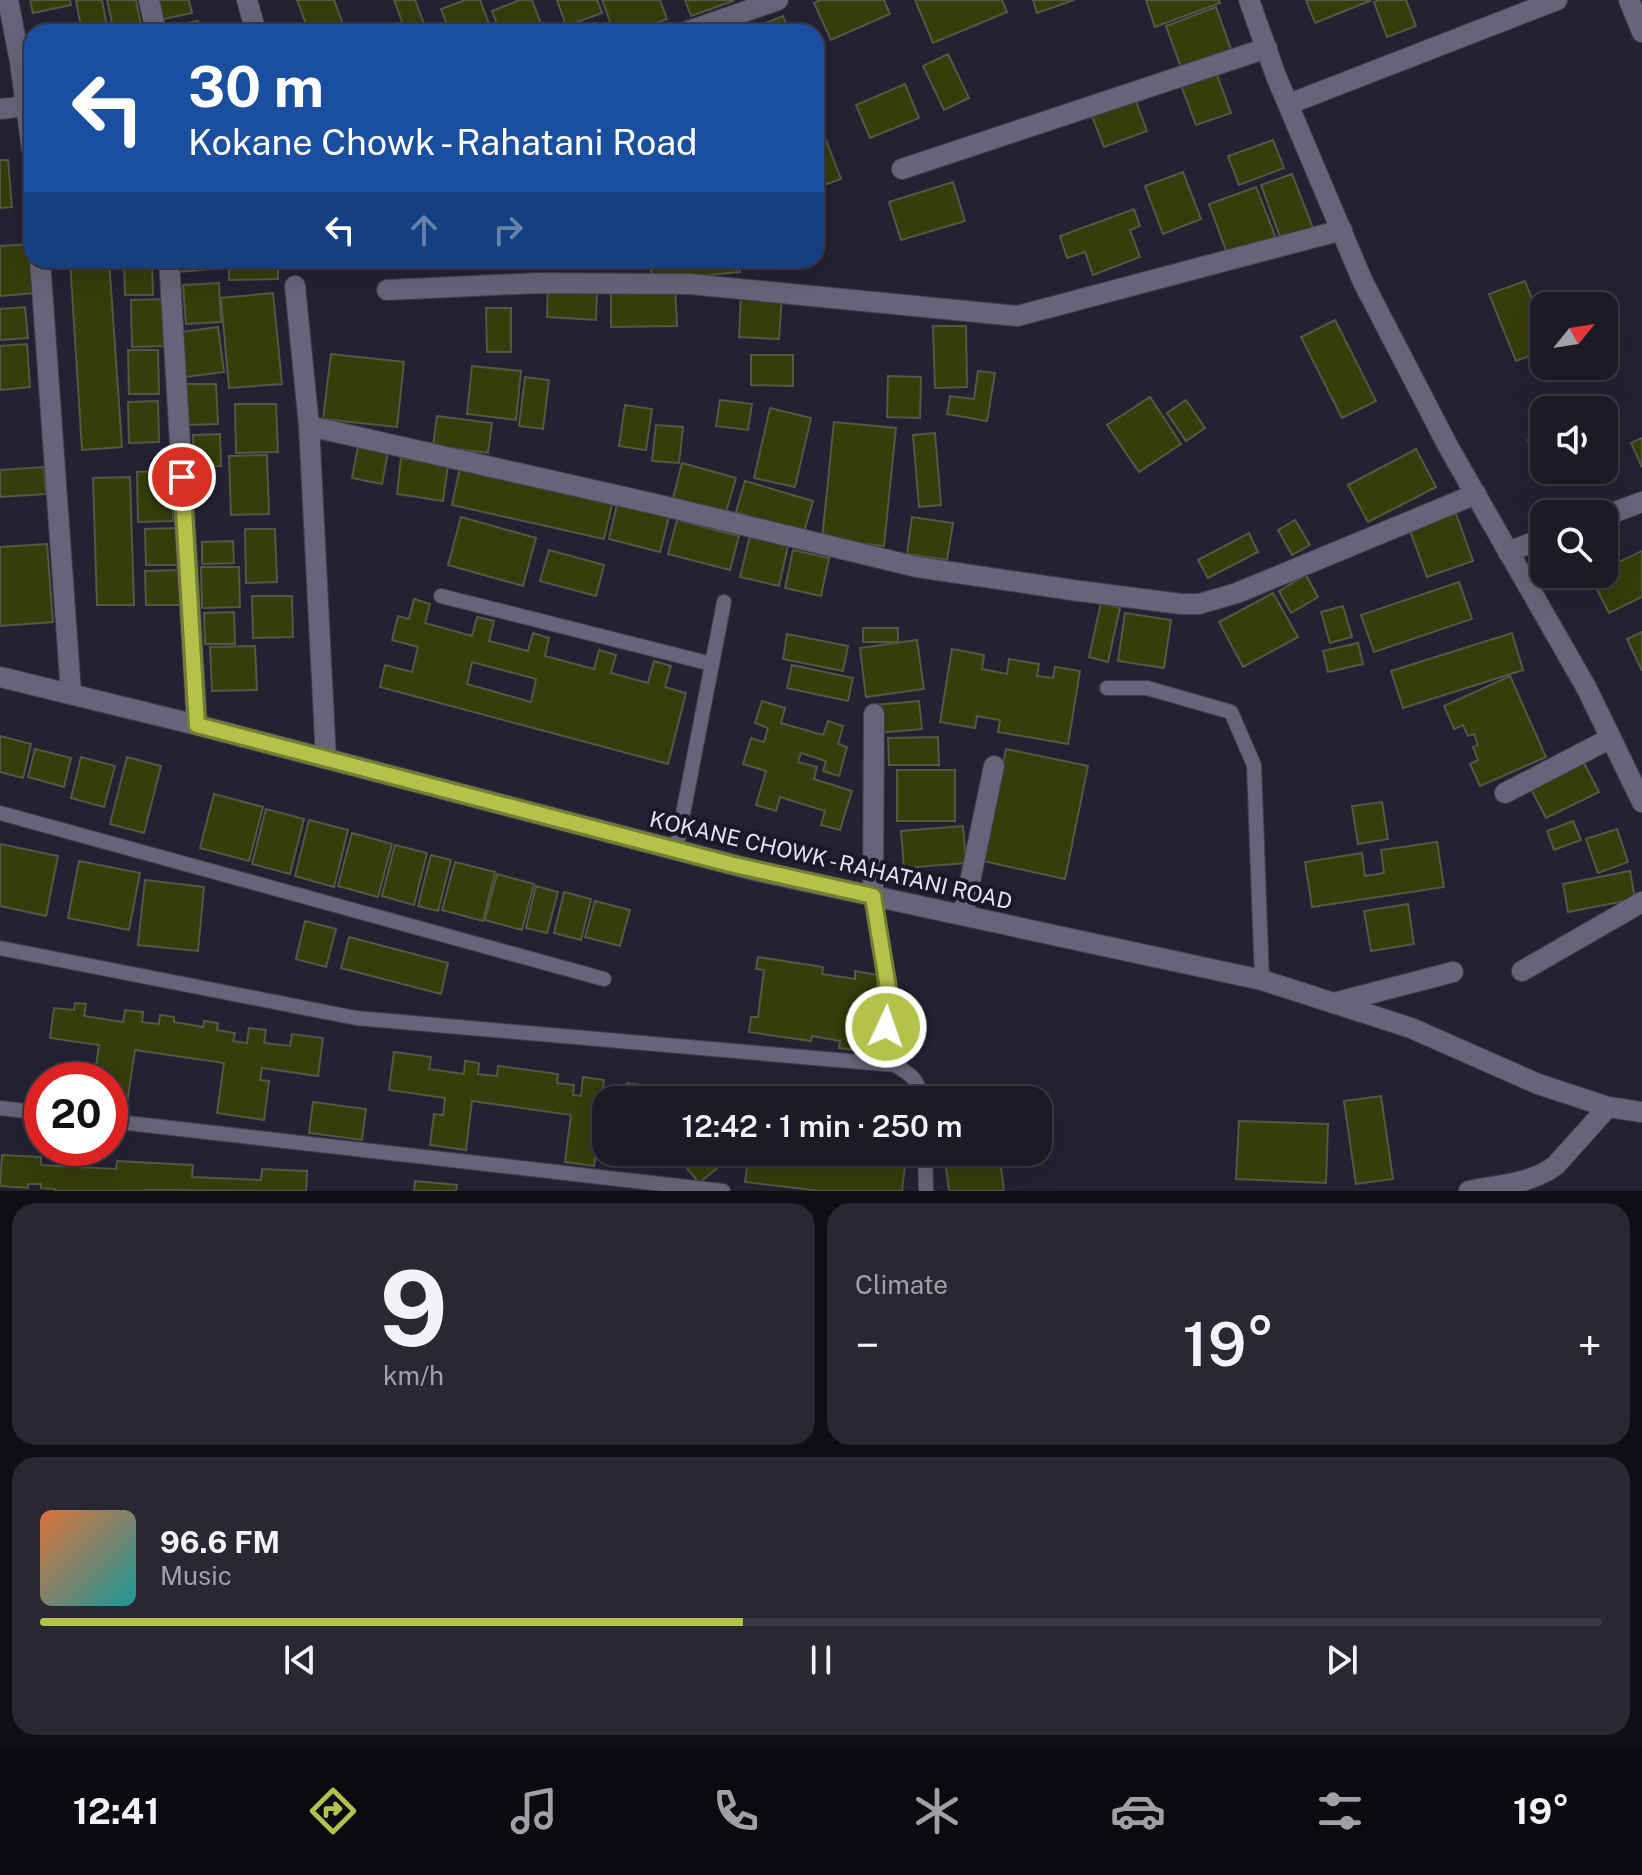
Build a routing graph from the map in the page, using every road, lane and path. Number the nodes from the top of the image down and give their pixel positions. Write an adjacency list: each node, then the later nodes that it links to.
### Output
1 (8, 0): 13 (street)
2 (149, 0): 8 (street)
3 (247, 0): 9 (street)
4 (778, 0): 10 (street)
5 (1249, 0): 12 (street)
6 (1557, 0): 14 (street)
7 (1629, 0): 11 (street)
8 (154, 24)
9 (254, 24)
10 (709, 24)
11 (1642, 32)
12 (1267, 48): 14 (street); 17 (street)
13 (24, 91)
14 (1289, 104): 18 (street)
15 (24, 106): 16 (street)
16 (0, 109)
17 (902, 169)
18 (1342, 230): 22 (street); 24 (street)
19 (41, 268): 34 (street)
20 (169, 268): 36 (street)
21 (295, 286): 23 (street)
22 (387, 290)
23 (309, 426): 24 (street); 38 (street)
24 (1476, 494): 28 (street)
25 (1642, 502): 26 (street)
26 (1618, 511)
27 (1530, 543): 28 (street)
28 (1508, 552): 37 (street)
29 (441, 596): 31 (lane)
30 (724, 602): 31 (lane)
31 (712, 664): 43 (lane)
32 (0, 677): 34 (street, KOKANE CHOWK - RAHATANI ROAD)
33 (1107, 688): 51 (lane)
34 (71, 693): 36 (street, KOKANE CHOWK - RAHATANI ROAD)
35 (874, 714): 44 (street)
36 (197, 725): 38 (street, KOKANE CHOWK - RAHATANI ROAD)
37 (1611, 738): 40 (street); 41 (street)
38 (326, 759): 43 (street, KOKANE CHOWK - RAHATANI ROAD)
39 (994, 766): 46 (street)
40 (1505, 793)
41 (1642, 802)
42 (0, 813): 50 (lane)
43 (676, 850): 44 (street, KOKANE CHOWK - RAHATANI ROAD)
44 (873, 896): 46 (street, KOKANE CHOWK - RAHATANI ROAD); 53 (lane)
45 (1642, 902): 48 (street)
46 (963, 915): 51 (street, KOKANE CHOWK - RAHATANI ROAD)
47 (0, 948): 54 (lane)
48 (1522, 971)
49 (1453, 972): 52 (street)
50 (604, 979)
51 (1262, 980): 52 (street, KOKANE CHOWK - RAHATANI ROAD)
52 (1334, 1003): 55 (street, KOKANE CHOWK - RAHATANI ROAD)
53 (886, 1027)
54 (917, 1086)
55 (1608, 1107): 58 (street, KOKANE CHOWK - RAHATANI ROAD); 63 (street)
56 (0, 1108): 57 (lane)
57 (24, 1111)
58 (1642, 1112)
59 (128, 1123): 62 (lane)
60 (925, 1166): 61 (lane)
61 (926, 1190)
62 (723, 1191)
63 (1469, 1191)

